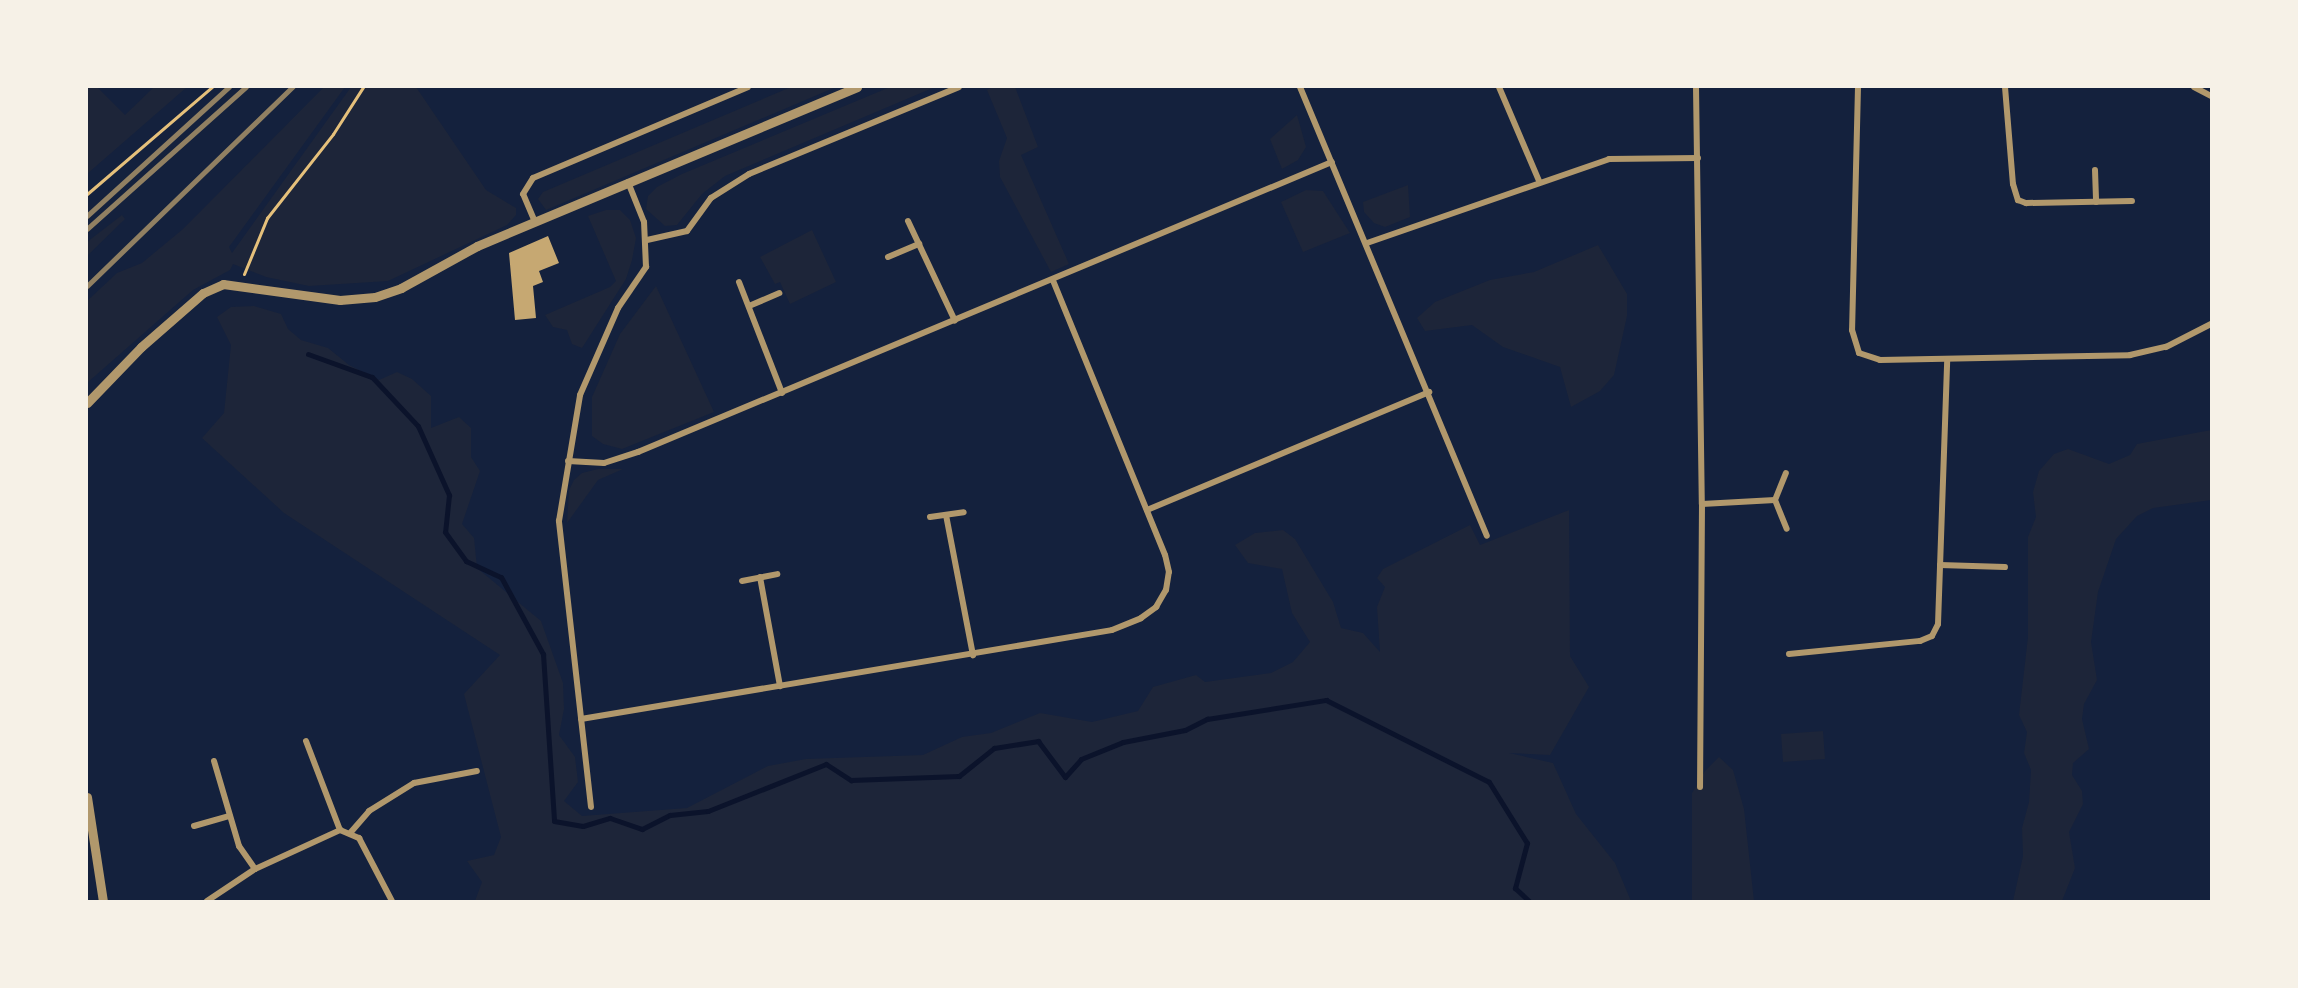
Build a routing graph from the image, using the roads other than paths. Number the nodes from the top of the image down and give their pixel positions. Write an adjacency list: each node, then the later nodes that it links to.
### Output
1 (748, 87): 19 (street)
2 (857, 87): 15 (street)
3 (959, 87): 20 (street)
4 (1300, 87): 12 (street)
5 (1499, 87): 14 (street)
6 (1696, 87): 11 (street)
7 (1858, 87): 30 (street)
8 (2005, 87): 17 (street)
9 (2194, 87): 10 (street)
10 (2211, 96)
11 (1698, 158): 14 (street); 37 (street)
12 (1332, 162): 21 (street); 24 (street)
13 (2095, 170): 17 (street)
14 (1539, 181): 21 (street)
15 (628, 182): 19 (street); 20 (street)
16 (2132, 201): 17 (street)
17 (2096, 202)
18 (908, 221): 22 (street)
19 (535, 222): 33 (street)
20 (648, 240): 34 (street)
21 (1367, 243): 31 (street)
22 (919, 244): 23 (street); 28 (street)
23 (888, 257)
24 (1053, 281): 28 (street); 38 (street)
25 (739, 282): 27 (street)
26 (779, 293): 27 (street)
27 (748, 306): 32 (street)
28 (955, 321): 32 (street)
29 (2211, 324): 30 (street)
30 (1947, 360): 44 (street)
31 (1429, 392): 38 (street); 43 (street)
32 (782, 393): 34 (street)
33 (87, 403)
34 (568, 461): 52 (street)
35 (1786, 473): 36 (street)
36 (1775, 500): 37 (street); 42 (street)
37 (1702, 504): 56 (street)
38 (1147, 510): 50 (street)
39 (964, 512): 40 (street)
40 (946, 515): 41 (street); 50 (street)
41 (930, 518)
42 (1787, 529)
43 (1487, 536)
44 (1940, 565): 45 (street); 49 (street)
45 (2005, 567)
46 (777, 574): 47 (street)
47 (760, 577): 48 (street); 51 (street)
48 (742, 581)
49 (1789, 654)
50 (973, 655): 51 (street)
51 (780, 686): 52 (street)
52 (581, 719): 58 (street)
53 (306, 741): 61 (street)
54 (214, 761): 59 (street)
55 (477, 771): 62 (street)
56 (1700, 787)
57 (87, 797): 64 (street)
58 (591, 807)
59 (230, 816): 60 (street); 63 (street)
60 (194, 826)
61 (340, 830): 62 (street); 63 (street)
62 (351, 832): 66 (street)
63 (255, 870): 65 (street)
64 (103, 901)
65 (207, 901)
66 (392, 901)

